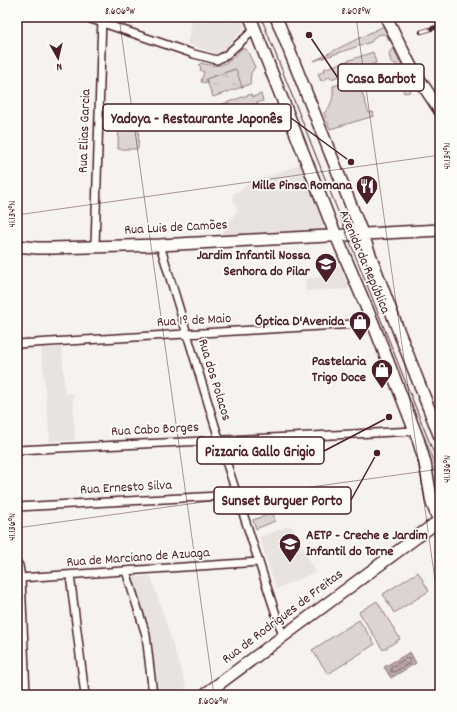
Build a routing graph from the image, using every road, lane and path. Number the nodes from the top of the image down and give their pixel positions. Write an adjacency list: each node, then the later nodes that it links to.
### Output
1 (85, 17): 5 (street)
2 (250, 17): 6 (main road, Avenida da República)
3 (276, 17): 9 (main road, Avenida da República)
4 (386, 17): 7 (main road)
5 (101, 20): 6 (street); 13 (street, Rua Elias Garcia)
6 (255, 29): 10 (main road, Avenida da República)
7 (440, 111)
8 (440, 230): 9 (main road, Rua Luis de Camões)
9 (362, 233): 10 (main road, Rua Luis de Camões); 18 (main road, Avenida da República)
10 (336, 235): 11 (main road, Rua Luis de Camões); 14 (main road, Avenida da República)
11 (160, 245): 13 (main road, Rua Luis de Camões); 15 (street, Rua dos Polacos)
12 (17, 246): 13 (main road, Rua Luis de Camões)
13 (95, 246)
14 (373, 323): 15 (street, Rua 1º de Maio); 17 (main road, Avenida da República)
15 (187, 335): 16 (street, Rua 1º de Maio); 19 (street, Rua dos Polacos)
16 (17, 344)
17 (415, 431): 18 (main road); 19 (street, Rua Cabo Borges); 23 (main road, Avenida da República)
18 (439, 434)
19 (219, 440): 20 (street, Rua Cabo Borges); 21 (street, Rua dos Polacos)
20 (17, 450)
21 (236, 495): 22 (street, Rua Ernesto Silva); 24 (street, Rua dos Polacos)
22 (17, 507)
23 (439, 521): 29 (main road, Rua de Rodrigues de Freitas)
24 (259, 562): 26 (street, Rua de Marciano de Azuaga); 29 (street, Rua dos Polacos)
25 (17, 566): 28 (main road)
26 (126, 571): 27 (street, Rua de Marciano de Azuaga); 32 (street)
27 (70, 575): 28 (street, Rua de Marciano de Azuaga); 31 (street)
28 (19, 578): 30 (main road)
29 (283, 636): 33 (main road, Rua de Rodrigues de Freitas)
30 (24, 695)
31 (85, 695)
32 (153, 695)
33 (204, 695)

